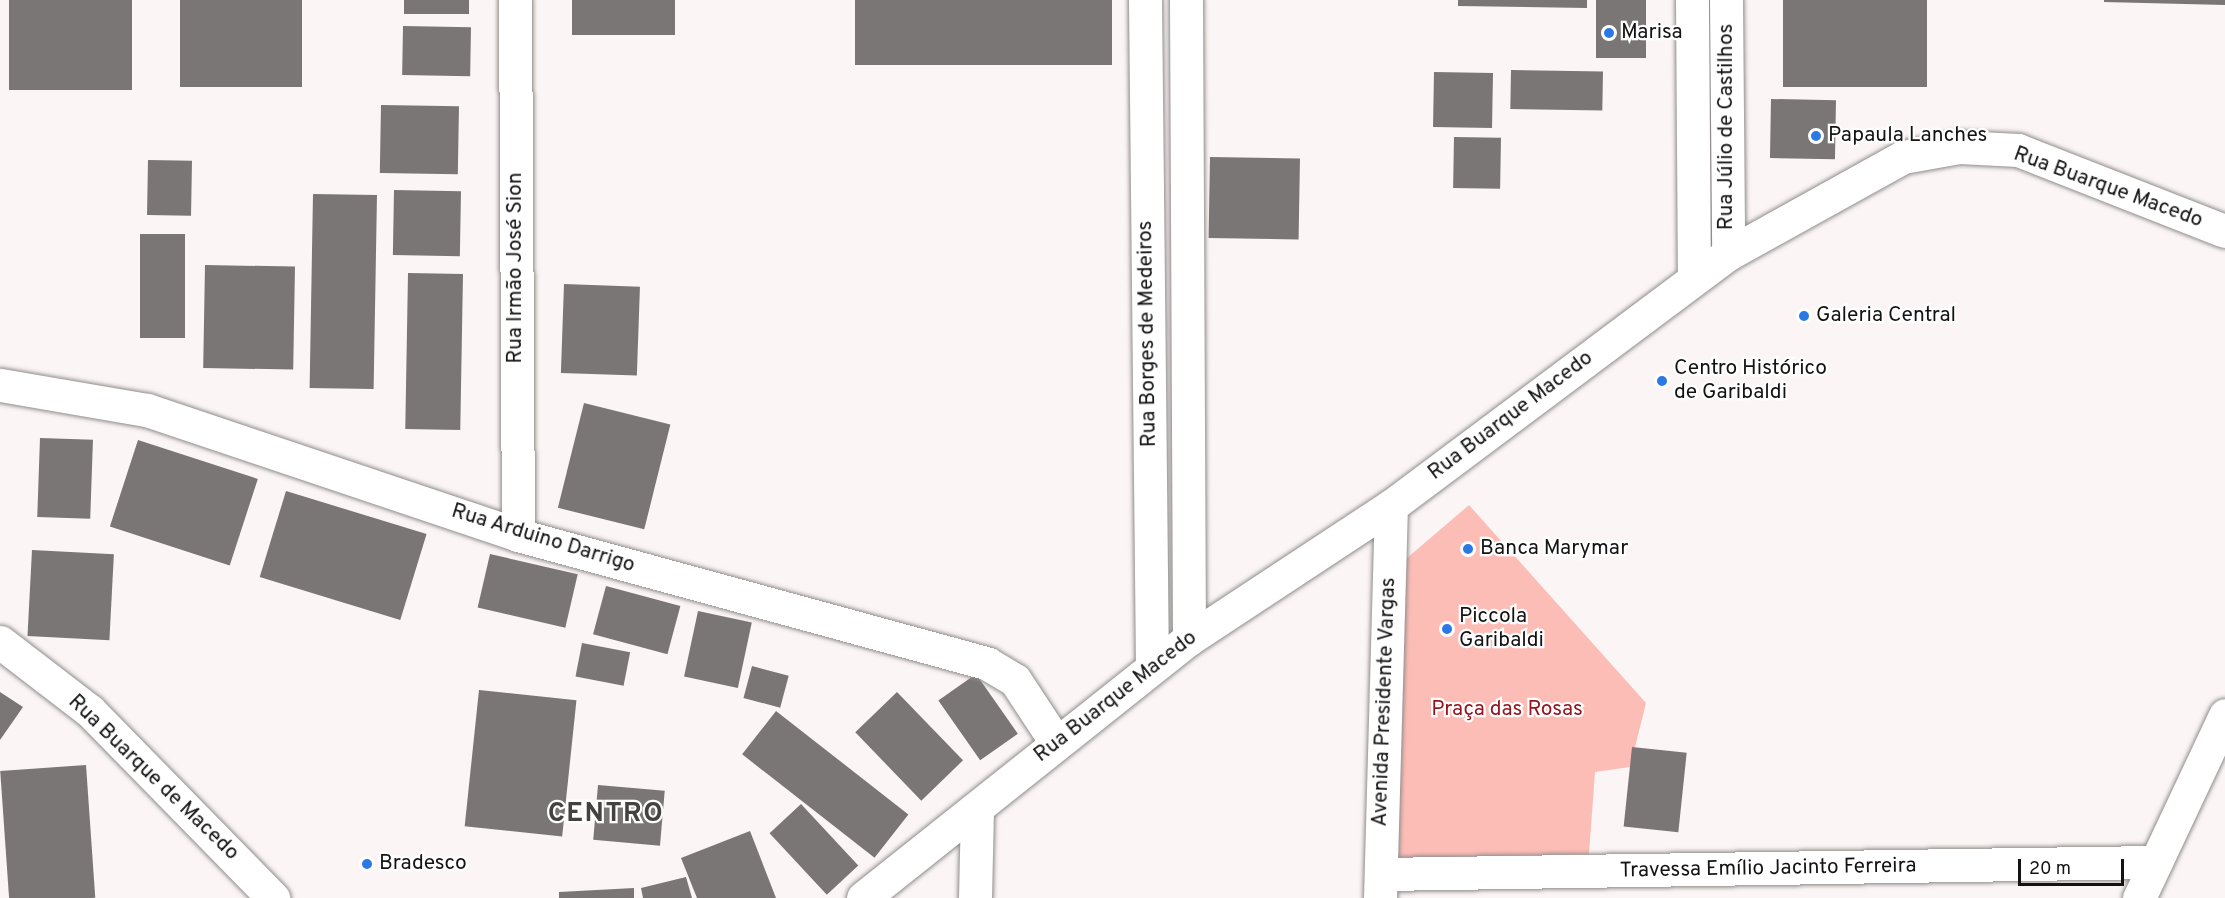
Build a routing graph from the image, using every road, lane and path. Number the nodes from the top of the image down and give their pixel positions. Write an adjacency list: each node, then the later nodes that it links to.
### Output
1 (515, 0): 11 (street, Rua Irmão José Sion)
2 (1692, 0): 8 (street, Rua Júlio de Castilhos)
3 (1726, 0): 7 (street, Rua Júlio de Castilhos)
4 (1144, 13): 5 (street); 14 (street, Rua Borges de Medeiros)
5 (1186, 14): 12 (street, Rua Borges de Medeiros)
6 (2225, 231): 7 (street, Rua Buarque Macedo)
7 (1728, 254): 8 (street, Rua Buarque Macedo)
8 (1694, 278): 10 (street, Rua Buarque Macedo)
9 (0, 385): 11 (street, Rua Arduino Darrigo)
10 (1391, 506): 12 (street, Rua Buarque Macedo); 19 (street, Avenida Presidente Vargas)
11 (518, 535): 16 (street, Rua Arduino Darrigo)
12 (1189, 639): 14 (street, Rua Buarque Macedo)
13 (0, 642): 20 (street, Rua Buarque de Macedo)
14 (1152, 667): 16 (street, Rua Buarque Macedo)
15 (2225, 715): 18 (street)
16 (1055, 741): 17 (street, Rua Buarque Macedo)
17 (977, 811): 21 (street, Rua Buarque Macedo); 22 (street)
18 (2156, 862): 19 (street, Travessa Emílio Jacinto Ferreira); 23 (street)
19 (1380, 886)
20 (265, 894)
21 (863, 898)
22 (975, 898)
23 (2139, 898)

